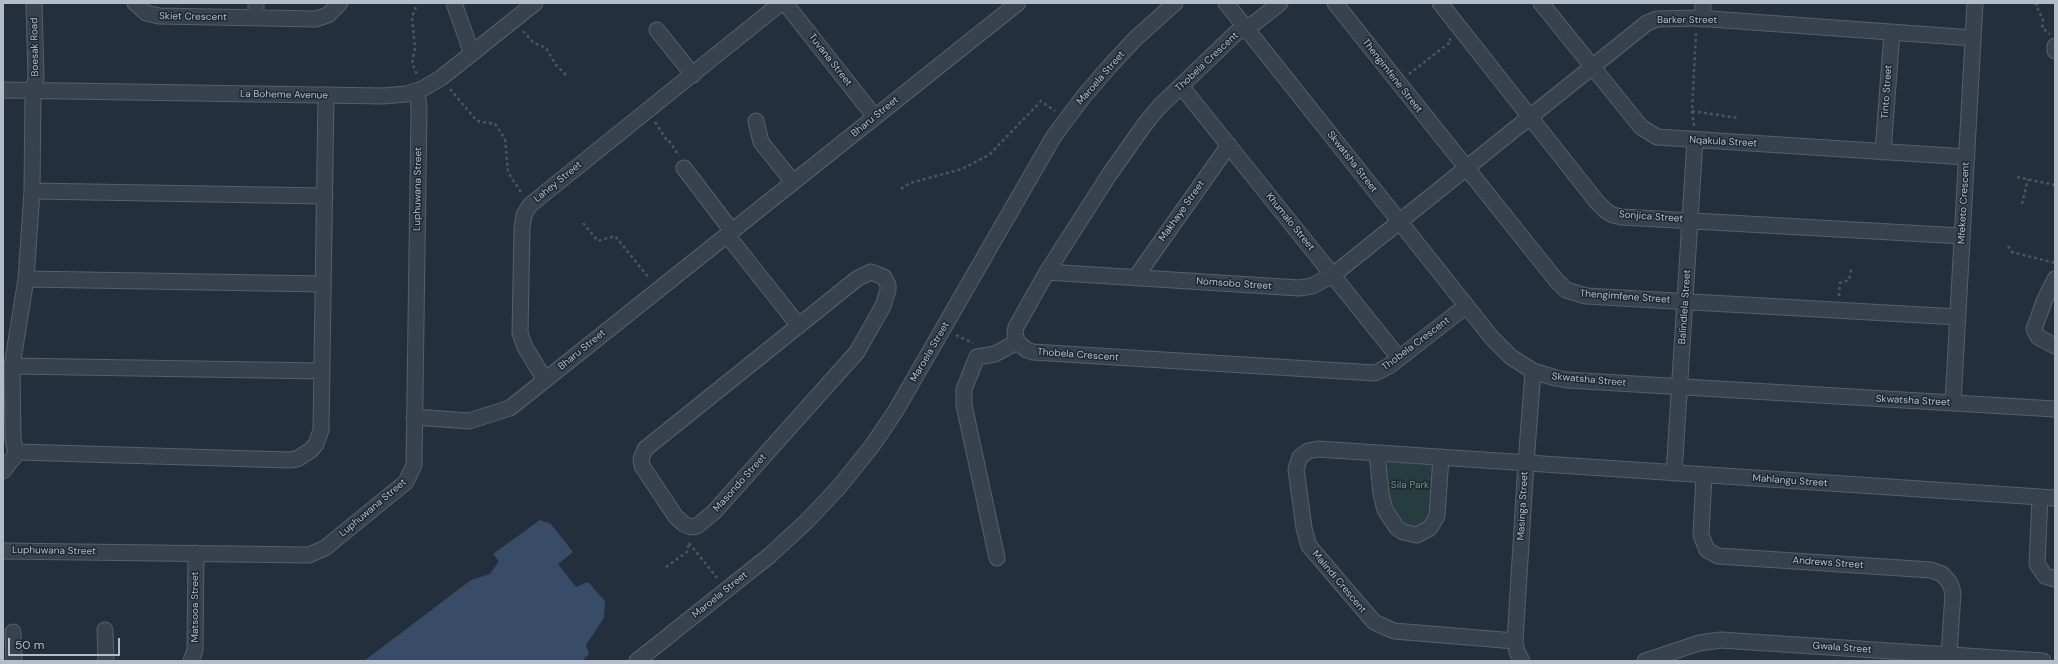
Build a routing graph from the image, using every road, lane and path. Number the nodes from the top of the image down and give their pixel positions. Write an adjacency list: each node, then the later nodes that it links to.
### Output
1 (34, 3): 38 (street, Boesak Road)
2 (134, 3): 19 (street, Skiet Crescent)
3 (340, 3): 19 (street, Skiet Crescent)
4 (454, 3): 30 (street)
5 (535, 3): 21 (street, La Boheme Avenue)
6 (781, 3): 32 (street, Lahey Street)
7 (785, 3): 43 (street, Tuvana Street)
8 (1176, 3): 46 (street, Maroela Street)
9 (1226, 3): 22 (street, Skwatsha Street)
10 (1280, 3): 22 (street)
11 (1335, 3): 35 (street, Thengimfene Street)
12 (1440, 3): 24 (street, Sonjica Street)
13 (1542, 3): 31 (street, Nqakula Street)
14 (1703, 3): 20 (street)
15 (1975, 3): 26 (street, Mfeketo Crescent)
16 (2038, 3): 27 (path)
17 (1013, 4): 43 (street, Bharu Street)
18 (416, 7): 39 (path)
19 (256, 10)
20 (1700, 19): 25 (street, Barker Street); 31 (street, Barker Street); 42 (path)
21 (512, 21): 30 (street, La Boheme Avenue); 33 (path)
22 (1246, 28): 36 (street, Thobela Crescent); 64 (street, Skwatsha Street)
23 (657, 30): 32 (street)
24 (1462, 31): 35 (path); 44 (street, Sonjica Street)
25 (1892, 32): 26 (street, Barker Street); 50 (street, Tinto Street)
26 (1973, 38): 51 (street, Mfeketo Crescent)
27 (2055, 38)
28 (2055, 46): 29 (street)
29 (2055, 51)
30 (472, 54): 34 (street, La Boheme Avenue)
31 (1593, 66): 44 (street, Barker Street); 48 (street, Nqakula Street)
32 (693, 75): 41 (street, Lahey Street)
33 (568, 77)
34 (441, 78): 39 (street, La Boheme Avenue); 62 (path)
35 (1399, 85): 53 (street, Thengimfene Street)
36 (1181, 86): 49 (street, Khumalo Street); 71 (street, Thobela Crescent)
37 (3, 90): 38 (street, La Boheme Avenue)
38 (33, 90): 40 (street, La Boheme Avenue); 59 (street, Boesak Road)
39 (420, 90): 40 (street, La Boheme Avenue); 95 (street, Luphuwana Street)
40 (326, 95): 60 (street)
41 (647, 110): 52 (path); 62 (street, Lahey Street)
42 (1692, 111): 45 (path); 48 (path)
43 (875, 117): 56 (street, Bharu Street)
44 (1530, 117): 53 (street, Barker Street); 63 (street, Sonjica Street)
45 (1738, 118)
46 (1067, 119): 58 (path); 83 (street, Maroela Street)
47 (756, 120): 56 (street)
48 (1695, 140): 50 (street, Nqakula Street); 63 (street, Balindlela Street)
49 (1229, 145): 72 (street, Khumalo Street); 73 (street, Makhaye Street)
50 (1883, 152): 51 (street, Nqakula Street)
51 (1967, 157): 67 (street, Mfeketo Crescent)
52 (684, 168): 66 (street)
53 (1466, 168): 64 (street, Barker Street); 78 (street, Thengimfene Street)
54 (2017, 177): 55 (path)
55 (2028, 179): 57 (path); 61 (path)
56 (793, 182): 66 (street, Bharu Street)
57 (2055, 185)
58 (901, 189)
59 (32, 191): 60 (street); 74 (street, Boesak Road)
60 (325, 196): 76 (street)
61 (2022, 204)
62 (530, 205): 91 (street, Lahey Street)
63 (1690, 220): 67 (street, Sonjica Street); 78 (street, Balindlela Street)
64 (1399, 222): 72 (street, Nomsobo Street); 79 (street, Skwatsha Street)
65 (583, 223): 77 (path)
66 (729, 233): 77 (street, Bharu Street); 82 (street)
67 (1962, 236): 81 (street, Mfeketo Crescent)
68 (2008, 246): 69 (path)
69 (2055, 263)
70 (1851, 268): 80 (path)
71 (1047, 272): 73 (street, Nomsobo Street); 84 (street, Thobela Crescent)
72 (1333, 275): 73 (street, Nomsobo Street); 87 (street, Khumalo Street)
73 (1136, 277)
74 (26, 279): 76 (street); 88 (street, Boesak Road)
75 (2055, 279): 85 (street)
76 (323, 284): 89 (street)
77 (659, 289): 91 (street, Bharu Street)
78 (1685, 301): 80 (street, Thengimfene Street); 92 (street, Balindlela Street)
79 (1466, 306): 87 (street, Thobela Crescent); 90 (street, Skwatsha Street)
80 (1838, 310): 81 (street, Thengimfene Street)
81 (1958, 317): 93 (street, Mfeketo Crescent)
82 (799, 326): 104 (street, Masondo Street); 104 (street, Masondo Street)
83 (944, 328): 86 (path); 111 (street, Maroela Street)
84 (1018, 342): 86 (street); 87 (street, Thobela Crescent)
85 (2055, 346)
86 (995, 354): 108 (street)
87 (1399, 358)
88 (12, 366): 89 (street); 96 (street, Boesak Road)
89 (322, 371): 96 (street)
90 (1533, 371): 92 (street, Skwatsha Street); 99 (street, Masinga Street)
91 (545, 380): 95 (street, Bharu Street)
92 (1680, 387): 93 (street, Skwatsha Street); 101 (street, Balindlela Street)
93 (1953, 403): 94 (street, Skwatsha Street)
94 (2055, 409)
95 (414, 417): 107 (street, Luphuwana Street)
96 (18, 452): 100 (street)
97 (1377, 453): 98 (street, Malindi Crescent); 98 (street); 114 (street, Malindi Crescent)
98 (1441, 458): 99 (street, Malindi Crescent)
99 (1526, 463): 101 (street, Mahlangu Street); 114 (street, Masinga Street)
100 (3, 471)
101 (1674, 473): 102 (street, Mahlangu Street)
102 (1704, 475): 103 (street, Mahlangu Street); 115 (street, Andrews Street)
103 (2048, 498): 110 (street)
104 (691, 527): 105 (path)
105 (690, 543): 109 (path); 111 (path)
106 (3, 551): 107 (street, Luphuwana Street)
107 (196, 552): 118 (street, Matsooa Street)
108 (997, 558)
109 (666, 567)
110 (2055, 579)
111 (727, 590): 119 (street, Maroela Street)
112 (105, 630): 117 (street)
113 (13, 632): 116 (street)
114 (1516, 641): 120 (street)
115 (1949, 655): 121 (street, Gwala Street); 122 (street, Gwala Street)
116 (14, 661)
117 (106, 661)
118 (191, 661)
119 (637, 661)
120 (1522, 661)
121 (1645, 661)
122 (2043, 661)

